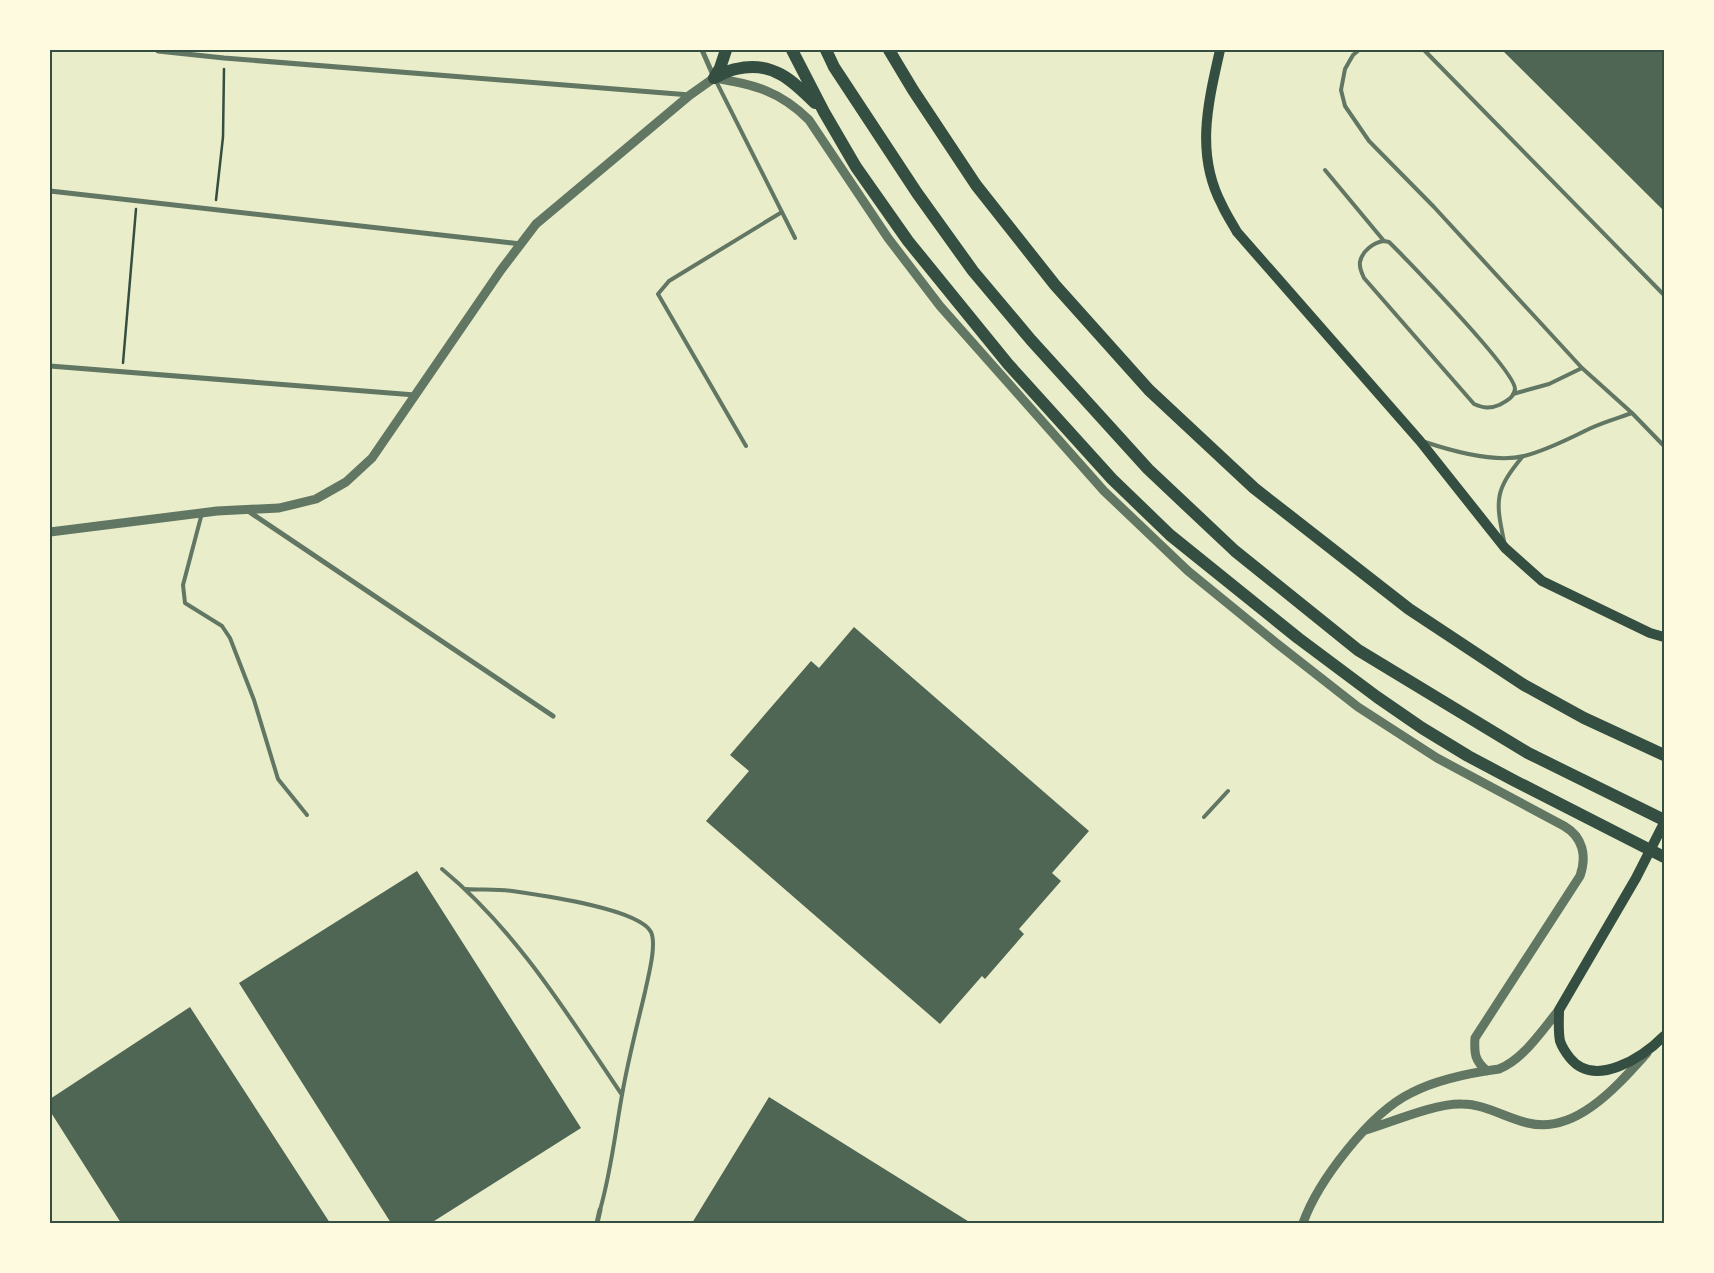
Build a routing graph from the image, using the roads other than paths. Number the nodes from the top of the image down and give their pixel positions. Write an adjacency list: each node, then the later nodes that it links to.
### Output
1 (702, 50): 10 (street)
2 (726, 50): 10 (highway)
3 (792, 50): 12 (highway)
4 (826, 50): 41 (highway)
5 (889, 50): 37 (highway)
6 (1220, 50): 25 (main road)
7 (1359, 50): 21 (lane)
8 (1424, 50): 19 (lane)
9 (158, 51): 11 (street)
10 (714, 78): 11 (street); 12 (highway); 15 (lane); 48 (street)
11 (690, 95): 18 (street)
12 (824, 112): 42 (highway)
13 (1324, 170): 17 (lane)
14 (50, 191): 18 (street)
15 (782, 212): 16 (lane); 26 (lane)
16 (794, 238)
17 (1384, 241): 22 (lane); 22 (lane)
18 (521, 244): 23 (street)
19 (1664, 295)
20 (50, 366): 23 (street)
21 (1582, 368): 22 (lane); 24 (lane)
22 (1513, 394)
23 (415, 395): 29 (street)
24 (1632, 413): 27 (lane); 28 (lane)
25 (1420, 441): 28 (lane); 32 (main road)
26 (746, 446)
27 (1664, 446)
28 (1522, 456): 32 (lane)
29 (247, 510): 30 (street); 36 (street)
30 (202, 513): 31 (street); 39 (lane)
31 (50, 532)
32 (1506, 548): 33 (main road)
33 (1650, 633): 34 (main road); 35 (main road)
34 (1664, 637)
35 (1664, 644)
36 (553, 716)
37 (1664, 755)
38 (1228, 790): 40 (lane)
39 (307, 815)
40 (1204, 818)
41 (1664, 821): 45 (main road)
42 (1664, 857)
43 (442, 869): 44 (lane)
44 (466, 889): 49 (lane); 49 (lane)
45 (1559, 1010): 47 (main road); 48 (street)
46 (1664, 1036): 47 (main road)
47 (1652, 1048): 50 (street)
48 (1487, 1071): 50 (street)
49 (622, 1095): 51 (lane)
50 (1366, 1130): 53 (street)
51 (600, 1210): 52 (street)
52 (597, 1223)
53 (1303, 1223)

